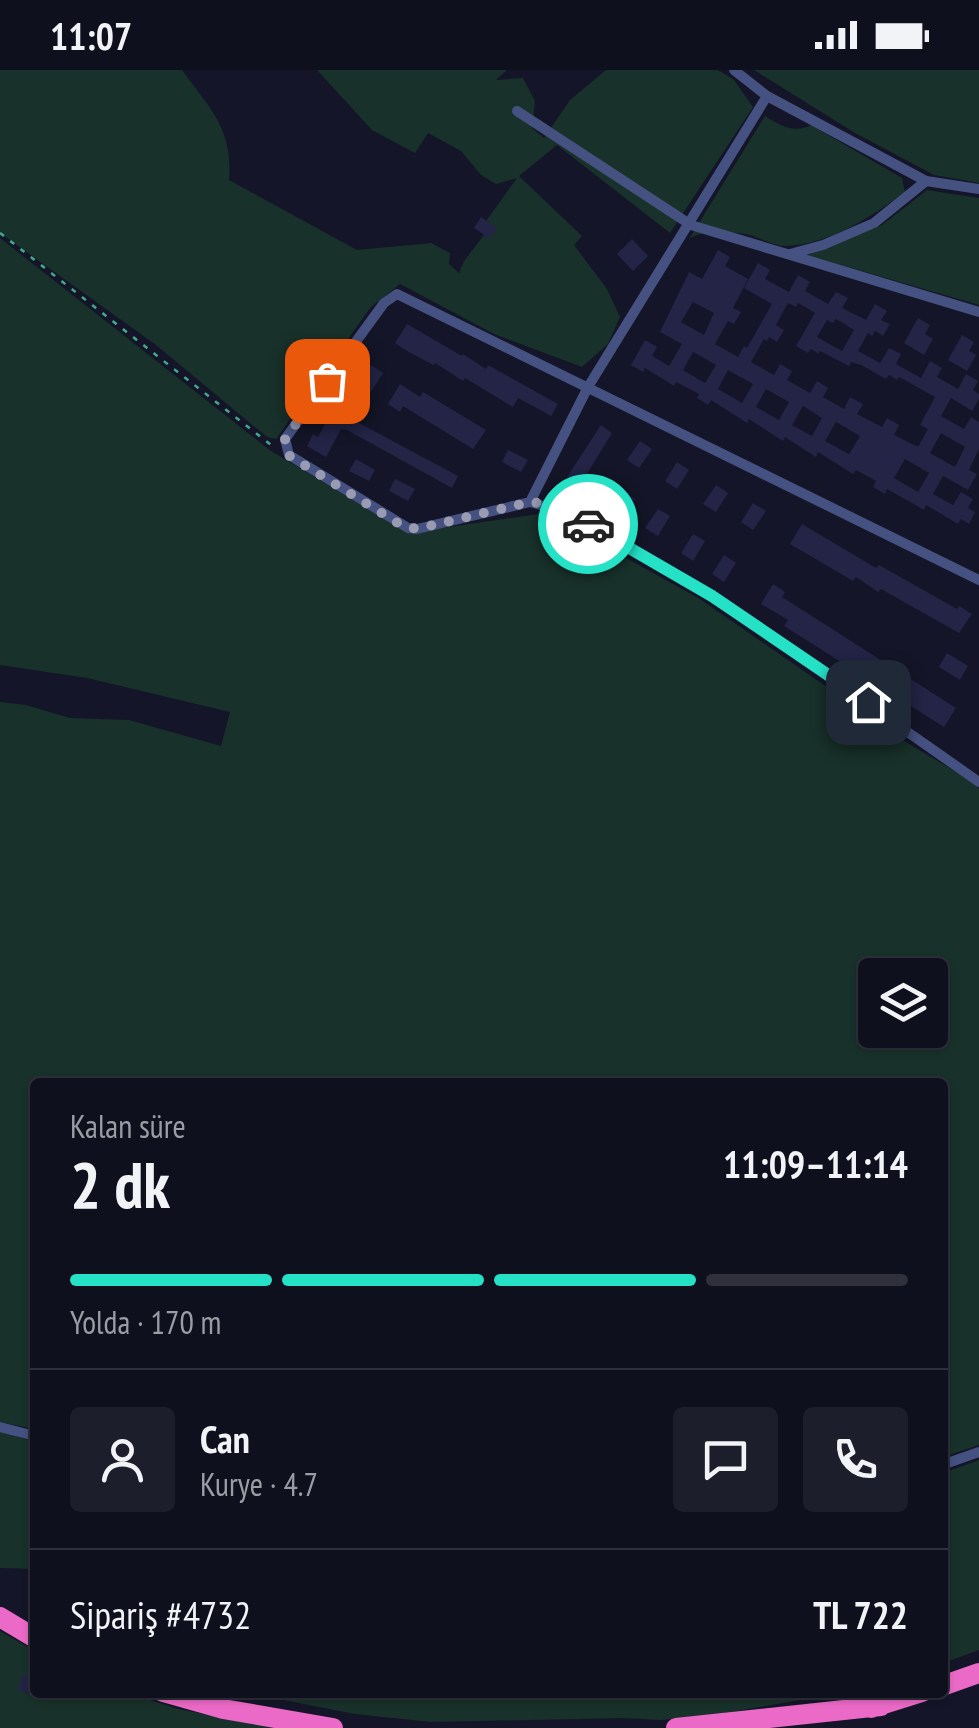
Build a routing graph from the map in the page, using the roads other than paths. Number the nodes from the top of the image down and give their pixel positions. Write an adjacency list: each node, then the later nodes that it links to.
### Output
1 (734, 70): 2 (street)
2 (767, 96): 4 (street); 6 (street)
3 (517, 111): 6 (street)
4 (926, 181): 5 (street); 7 (street)
5 (979, 189)
6 (690, 225): 7 (street); 9 (street)
7 (789, 255): 8 (street)
8 (979, 312)
9 (588, 386): 10 (street); 10 (street); 11 (street)
10 (530, 502): 12 (street)
11 (979, 580)
12 (979, 782)
13 (0, 1427): 14 (street)
14 (30, 1435)
15 (979, 1452): 16 (street)
16 (948, 1463)
17 (0, 1617): 18 (highway)
18 (30, 1635)
19 (979, 1673): 20 (highway)
20 (948, 1684)
21 (185, 1698): 24 (highway)
22 (904, 1698): 23 (highway)
23 (881, 1706): 25 (highway); 26 (highway)
24 (333, 1728)
25 (676, 1728)
26 (784, 1728)

